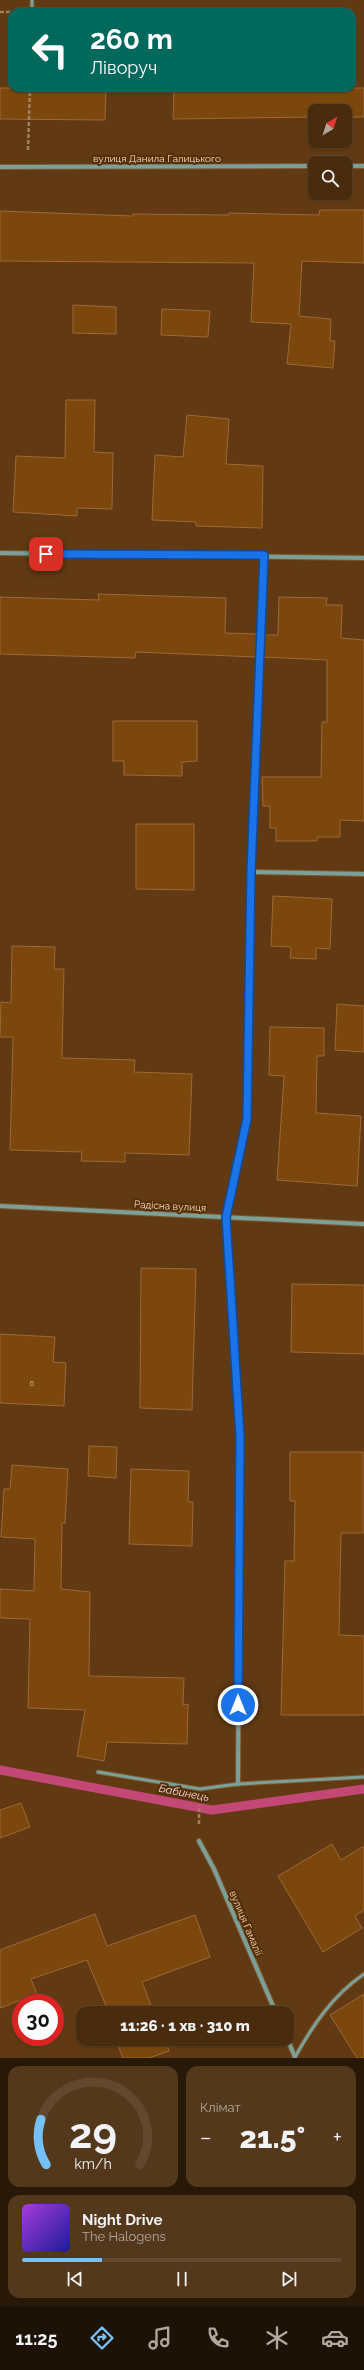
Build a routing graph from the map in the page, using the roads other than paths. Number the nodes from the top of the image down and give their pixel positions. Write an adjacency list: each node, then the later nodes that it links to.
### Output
1 (308, 166): 4 (street, вулиця Данила Галицького)
2 (352, 166): 3 (street)
3 (364, 166)
4 (0, 167)
5 (0, 553): 6 (street)
6 (264, 555): 7 (street); 8 (street)
7 (364, 558)
8 (251, 872): 9 (street); 11 (street)
9 (364, 874)
10 (0, 1206): 11 (street, Радісна вулиця)
11 (226, 1217): 12 (street, Радісна вулиця); 15 (street)
12 (364, 1224)
13 (98, 1772): 15 (lane)
14 (364, 1777): 15 (lane)
15 (238, 1784)
16 (199, 1840): 18 (street, вулиця Гамалії)
17 (364, 1974): 20 (lane)
18 (273, 2006)
19 (290, 2046): 20 (street)
20 (295, 2058)

